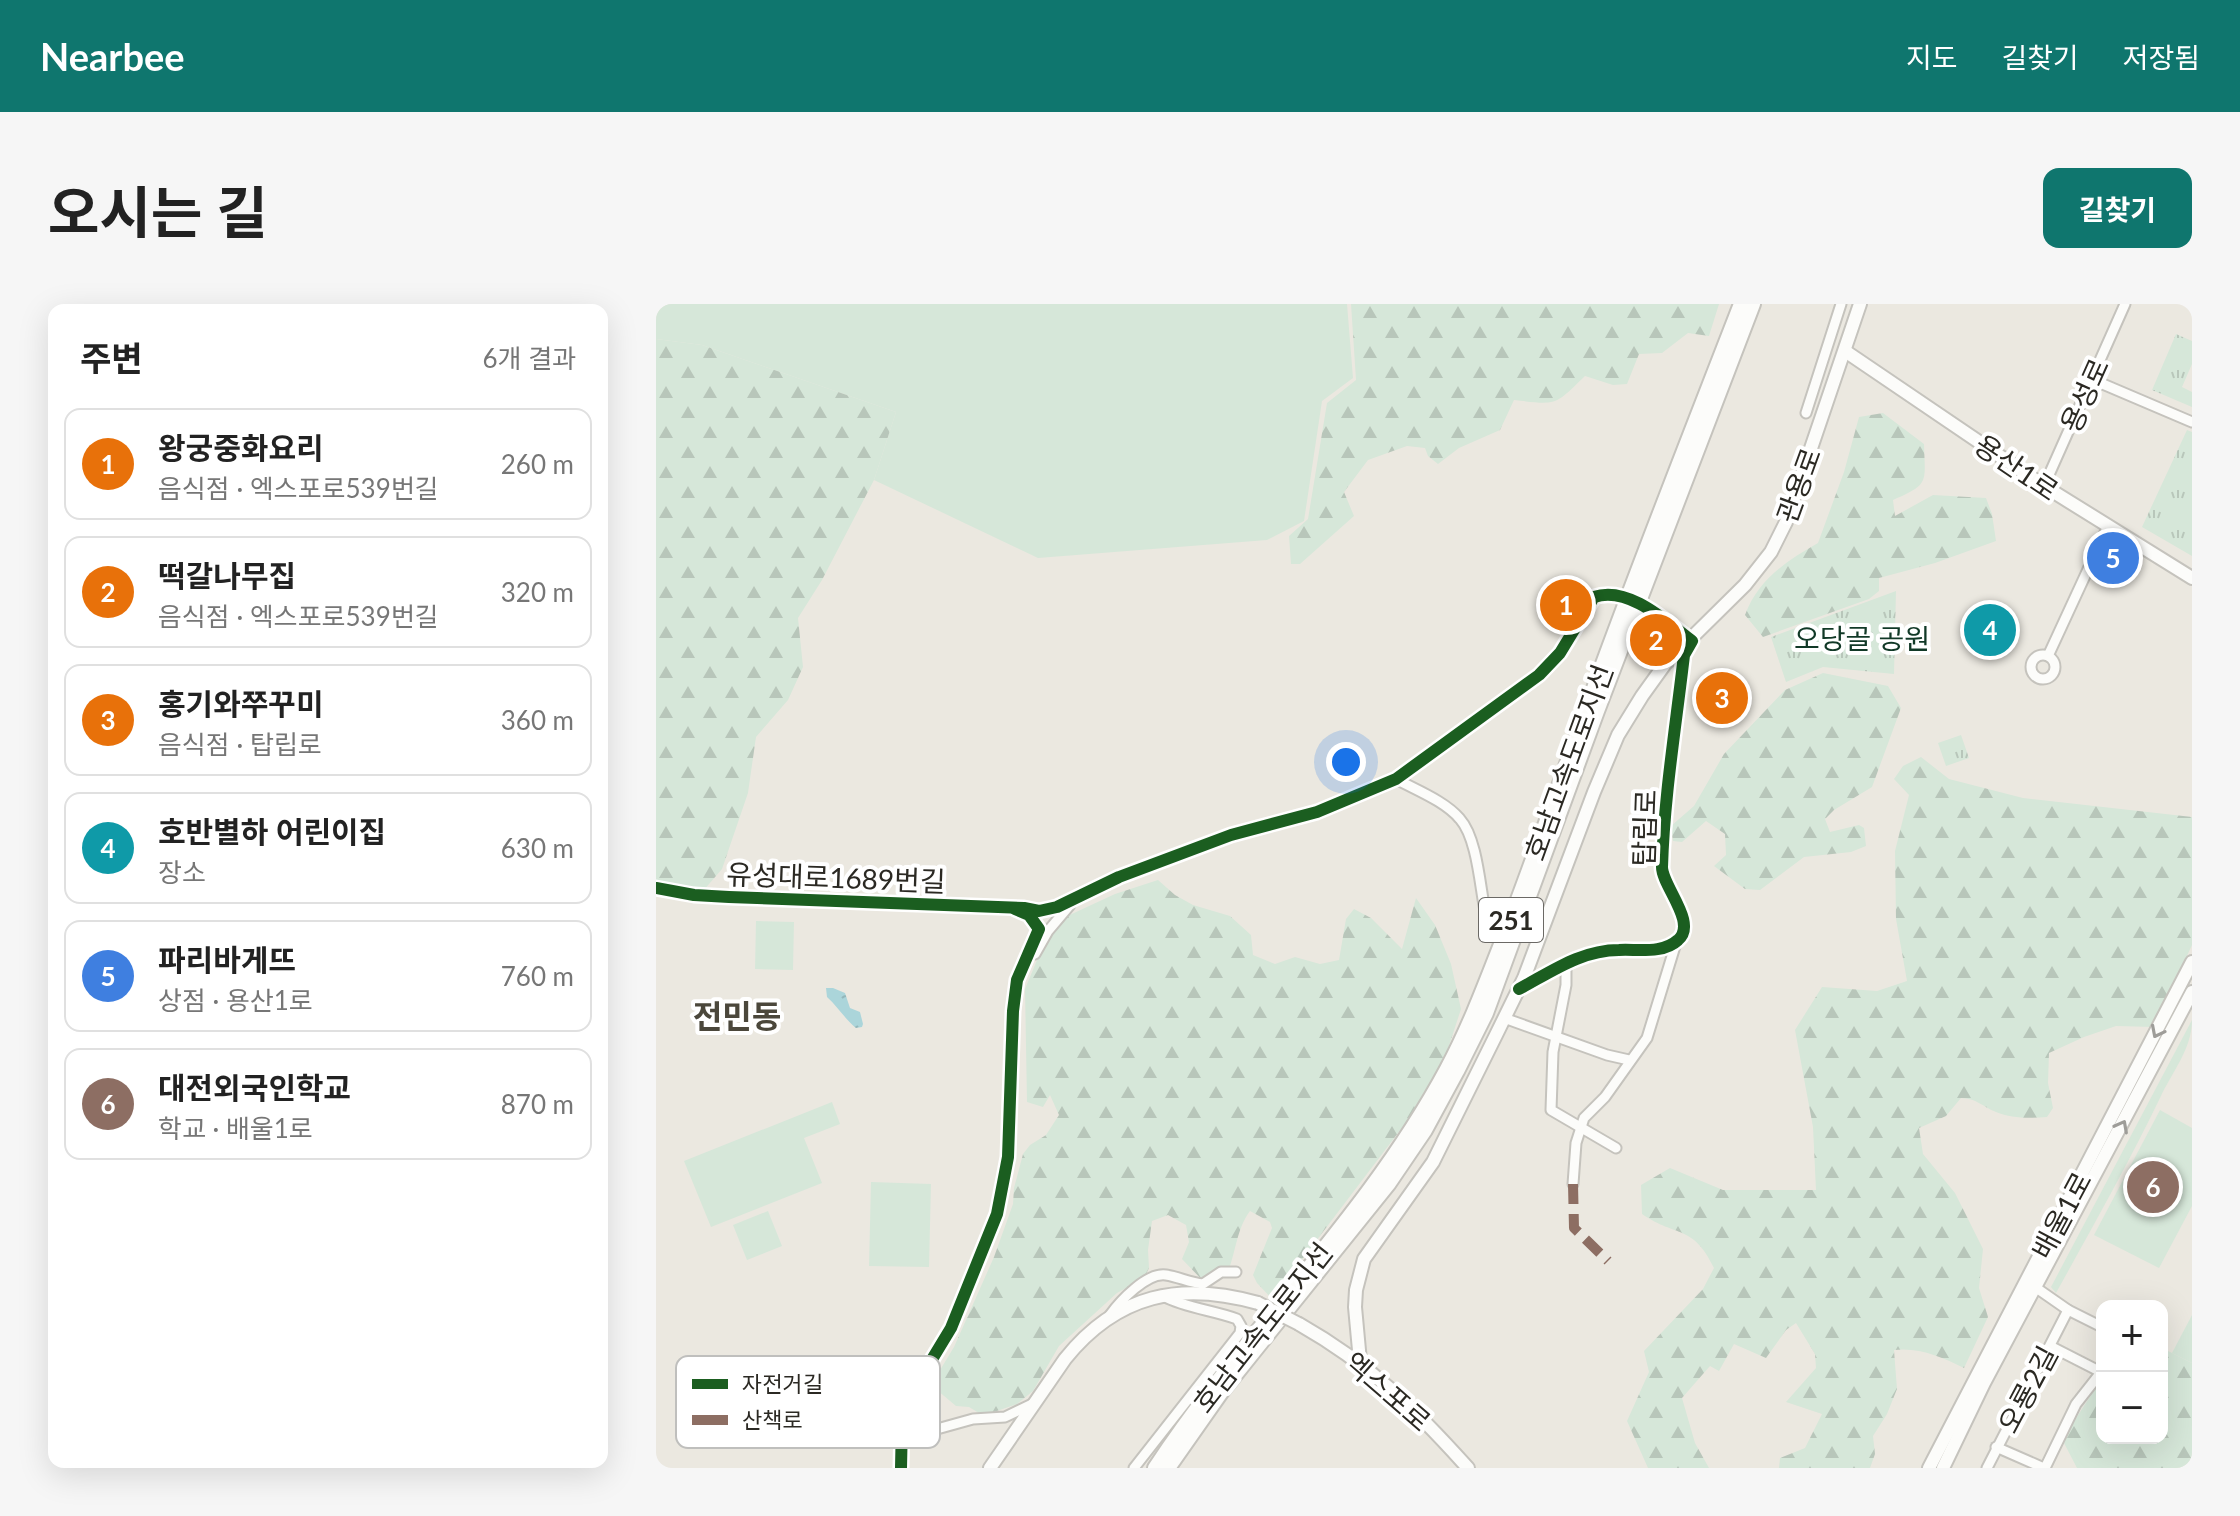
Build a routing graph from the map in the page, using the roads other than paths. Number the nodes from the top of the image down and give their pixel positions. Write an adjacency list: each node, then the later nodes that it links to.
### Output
1 (1741, 304): 48 (highway, 호남고속도로지선 / 251)
2 (1753, 304): 49 (highway, 호남고속도로지선 / 251)
3 (1841, 304): 8 (street)
4 (1860, 304): 6 (main road, 관용로)
5 (2125, 304): 7 (street, 용성로)
6 (1845, 351): 10 (main road, 용산1로); 13 (main road, 관용로)
7 (2091, 379): 9 (street); 10 (street, 용성로)
8 (1806, 413)
9 (2192, 422)
10 (2044, 486): 11 (main road, 용산1로)
11 (2108, 526): 12 (main road, 용산1로); 14 (street)
12 (2192, 578)
13 (1692, 641): 15 (street, bridge); 20 (street, 탑립로); 23 (main road, 탑립로)
14 (2048, 656)
15 (1396, 779): 17 (street); 18 (street)
16 (656, 888): 19 (street, 유성대로1689번길)
17 (1078, 899): 19 (street); 19 (street)
18 (1485, 911)
19 (1041, 920): 38 (street)
20 (1676, 943): 22 (street); 27 (street, 탑립로)
21 (2192, 962): 45 (main road, 배울1로, one-way to 45)
22 (1566, 963): 23 (street); 26 (street)
23 (1519, 989): 25 (main road, 탑립로)
24 (2192, 992): 32 (main road, 배울1로, one-way to 24)
25 (1504, 1018): 26 (street); 39 (main road, 탑립로)
26 (1556, 1037): 27 (street); 28 (street)
27 (1629, 1060): 28 (street, 탑립로)
28 (1580, 1129): 29 (street); 30 (street)
29 (1616, 1148)
30 (1573, 1184)
31 (1236, 1272): 35 (street)
32 (2035, 1287): 34 (street); 45 (main road, 배울1로)
33 (1163, 1296): 35 (main road); 39 (main road, 엑스포로, bridge); 47 (street)
34 (2068, 1310): 36 (street); 37 (street, 오룡2길)
35 (1108, 1318): 42 (main road)
36 (2096, 1324)
37 (2050, 1346): 40 (street); 44 (street, 오룡2길)
38 (934, 1356)
39 (1360, 1361): 50 (main road, 엑스포로)
40 (2096, 1369)
41 (2099, 1372): 52 (street)
42 (1035, 1402): 43 (street); 46 (main road)
43 (940, 1428)
44 (1996, 1447): 51 (street, 오룡2길); 52 (street)
45 (1938, 1467)
46 (990, 1468)
47 (1134, 1468)
48 (1155, 1468)
49 (1168, 1468)
50 (1468, 1468)
51 (1987, 1468)
52 (2044, 1468)

